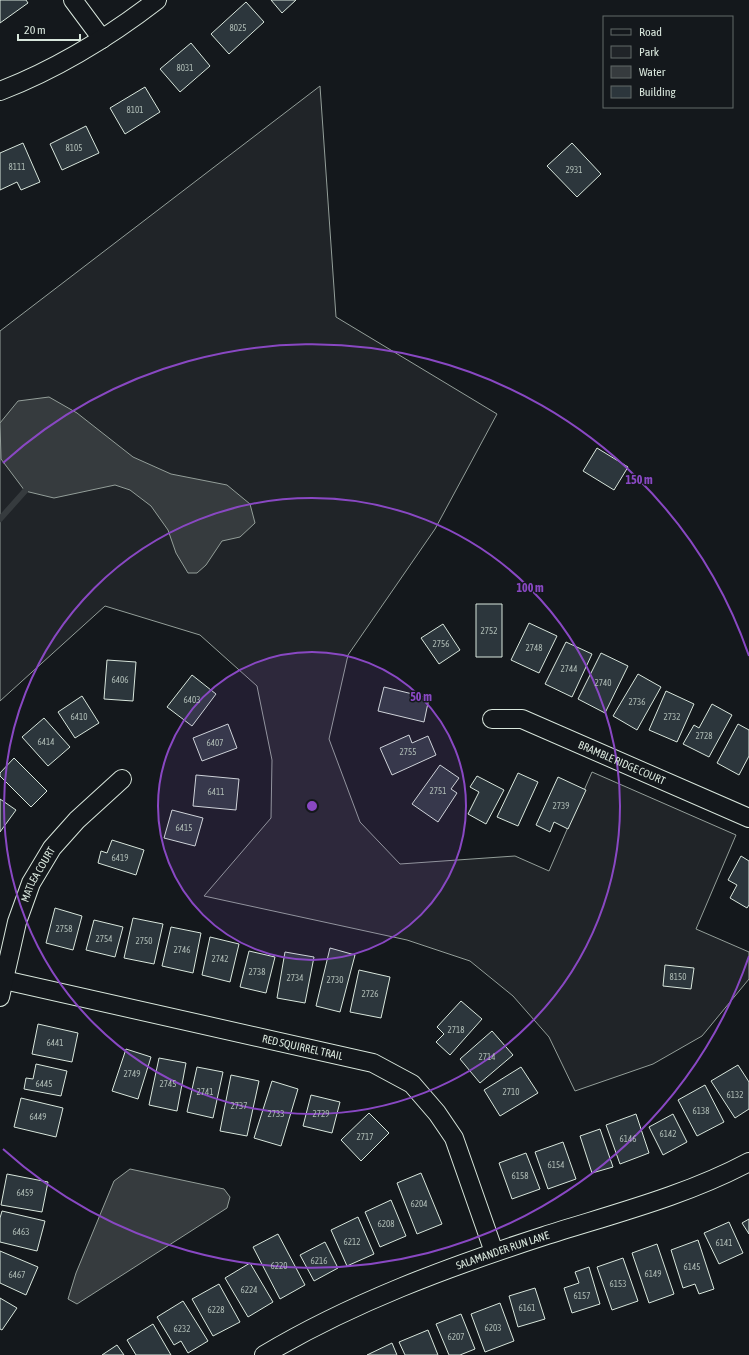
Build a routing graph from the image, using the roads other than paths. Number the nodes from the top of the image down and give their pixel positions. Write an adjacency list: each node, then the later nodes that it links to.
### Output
1 (73, 0): 3 (street)
2 (157, 0): 3 (street)
3 (102, 39): 4 (street)
4 (0, 91)
5 (492, 719): 7 (street, BRAMBLE RIDGE COURT)
6 (122, 779): 8 (street, MATLEA COURT)
7 (749, 818)
8 (4, 980): 9 (street, MATLEA COURT); 11 (street, RED SQUIRREL TRAIL)
9 (0, 997)
10 (749, 1162): 11 (street, SALAMANDER RUN LANE)
11 (494, 1252): 12 (street, SALAMANDER RUN LANE)
12 (264, 1355)

